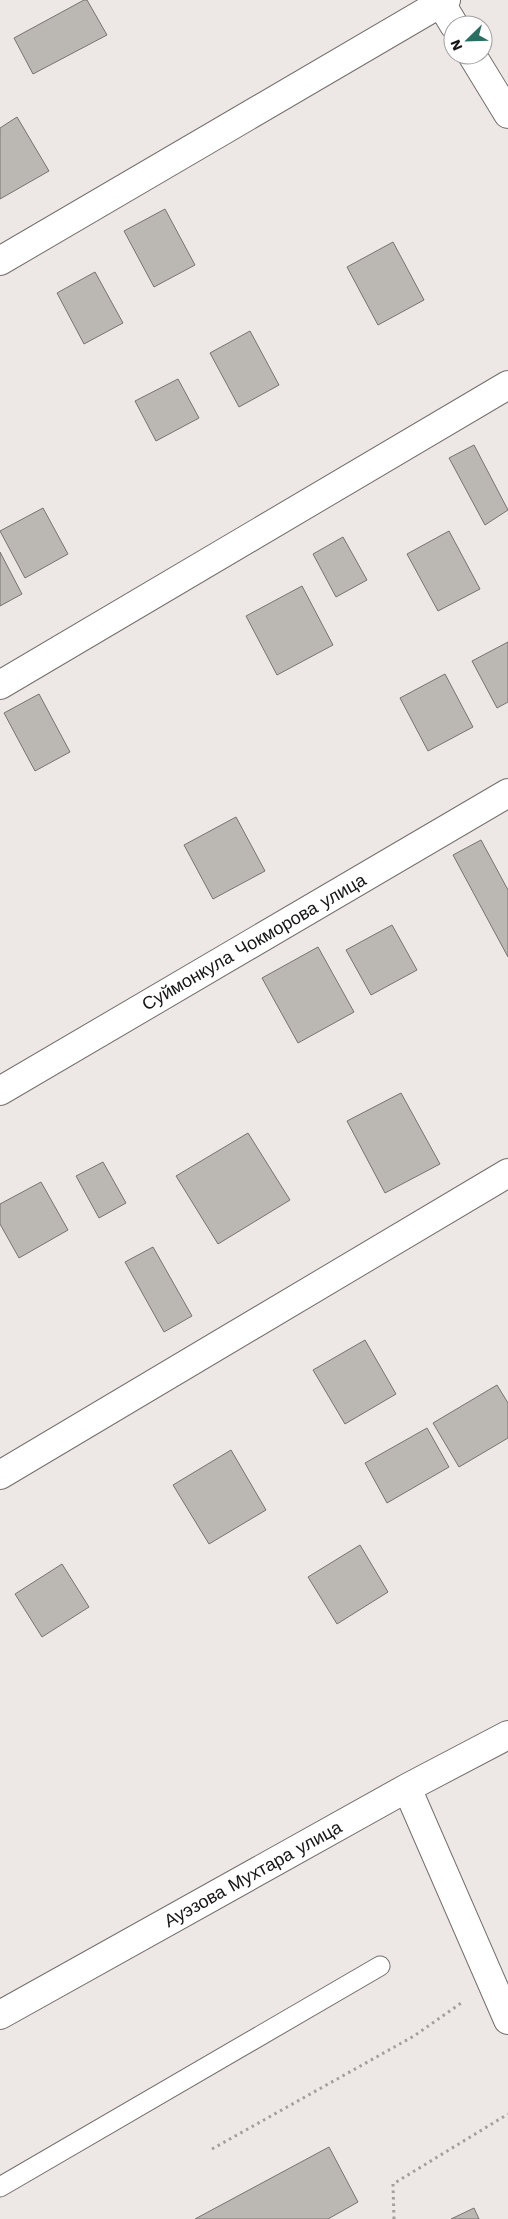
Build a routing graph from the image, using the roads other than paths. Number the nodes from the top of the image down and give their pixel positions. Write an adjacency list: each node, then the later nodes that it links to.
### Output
1 (445, 7): 4 (street)
2 (478, 65): 3 (street)
3 (508, 114)
4 (0, 261)
5 (508, 386): 6 (street)
6 (0, 685)
7 (508, 793): 8 (street, Суймонкула Чокморова улица)
8 (0, 1091)
9 (508, 1173): 10 (street)
10 (0, 1475)
11 (508, 1735): 12 (street, Ауэзова Мухтара улица)
12 (407, 1788): 14 (street, Ауэзова Мухтара улица); 15 (street)
13 (380, 1966): 16 (lane)
14 (0, 2015)
15 (508, 2020)
16 (0, 2187)

